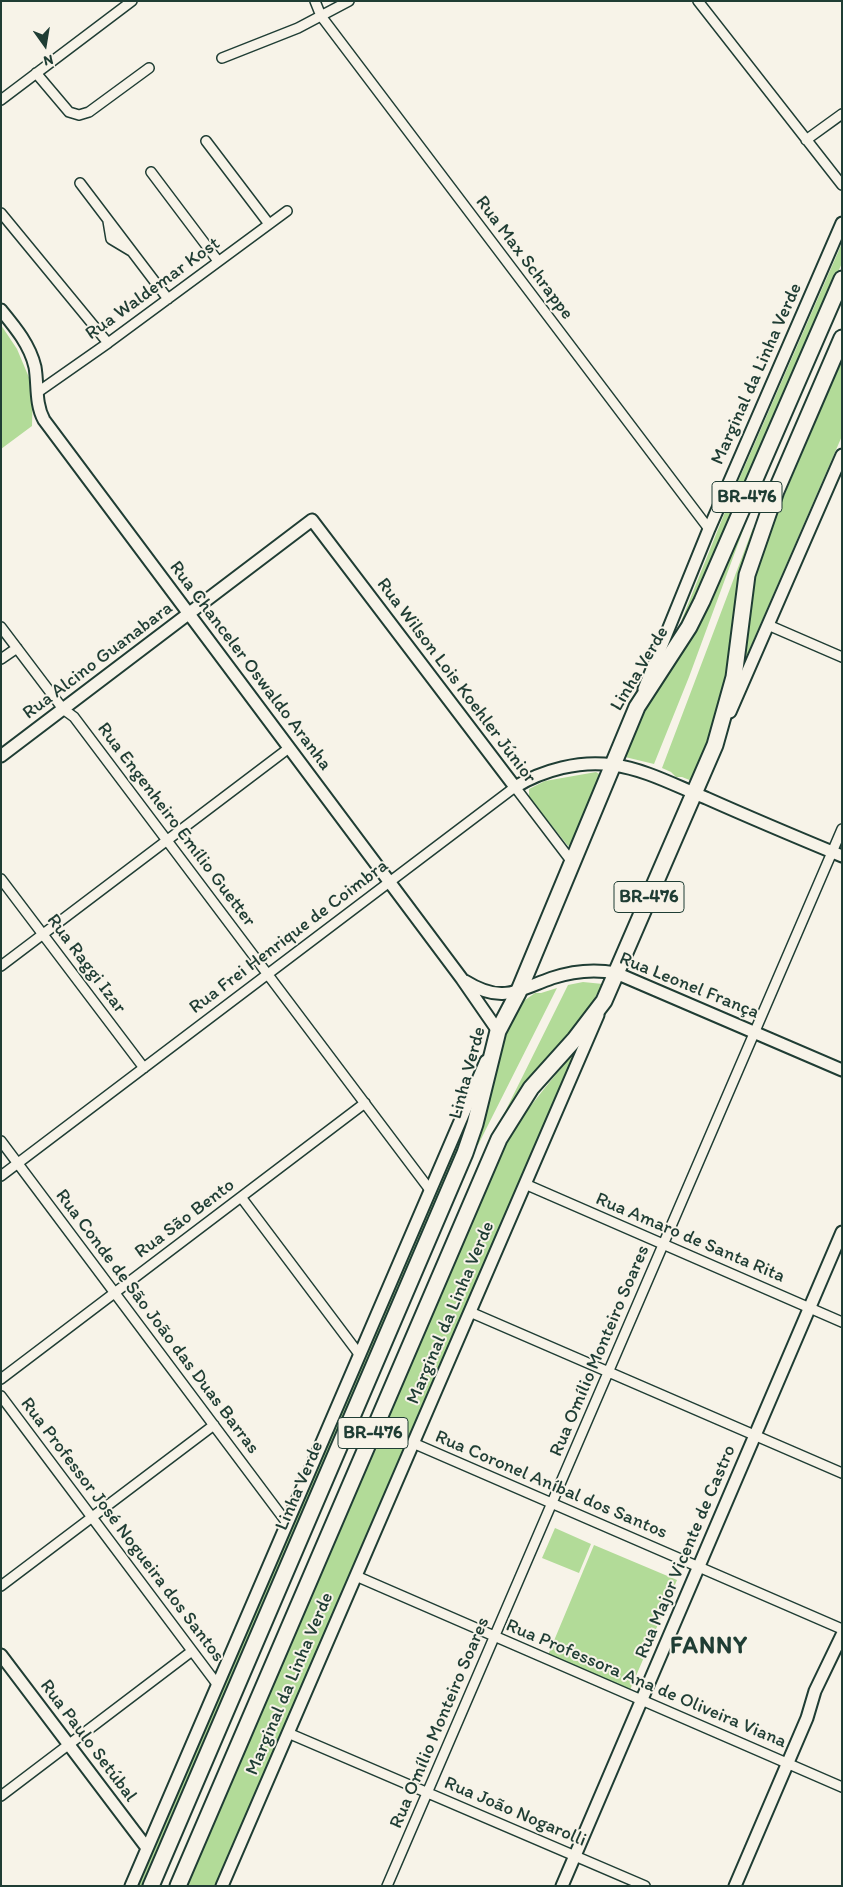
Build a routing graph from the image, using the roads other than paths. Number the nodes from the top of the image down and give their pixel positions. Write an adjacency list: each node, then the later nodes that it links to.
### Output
1 (132, 1): 8 (street)
2 (349, 1): 5 (street)
3 (698, 1): 11 (street)
4 (315, 3): 5 (street, Rua Max Schrappe)
5 (321, 16): 6 (street); 29 (street, Rua Max Schrappe)
6 (222, 58)
7 (149, 68): 8 (street)
8 (36, 74): 9 (street)
9 (1, 100)
10 (842, 114): 11 (street)
11 (806, 140): 15 (street)
12 (206, 141): 19 (street)
13 (151, 172): 20 (street)
14 (80, 183): 22 (street)
15 (842, 185)
16 (287, 210): 19 (street, Rua Waldemar Kost)
17 (1, 213): 25 (street)
18 (842, 223): 29 (main road, Marginal da Linha Verde)
19 (269, 224): 20 (street, Rua Waldemar Kost)
20 (218, 262): 22 (street, Rua Waldemar Kost)
21 (842, 279): 36 (highway, Linha Verde / BR-476)
22 (168, 299): 25 (street, Rua Waldemar Kost)
23 (1, 310): 26 (main road, Rua Chanceler Oswaldo Aranha)
24 (842, 338): 38 (highway, BR-476)
25 (108, 343): 26 (street, Rua Waldemar Kost)
26 (38, 392): 30 (main road, Rua Chanceler Oswaldo Aranha)
27 (841, 458): 31 (main road)
28 (312, 520): 30 (main road, Rua Alcino Guanabara); 42 (main road, Rua Wilson Lois Koehler Júnior)
29 (709, 530): 36 (main road, Marginal da Linha Verde)
30 (189, 613): 37 (main road, Rua Alcino Guanabara); 39 (main road, Rua Chanceler Oswaldo Aranha)
31 (768, 625): 34 (street); 38 (main road)
32 (1, 627): 33 (street, Rua Engenheiro Emílio Guetter)
33 (16, 648): 35 (street); 37 (street, Rua Engenheiro Emílio Guetter)
34 (842, 657)
35 (1, 659)
36 (637, 706): 41 (highway, Linha Verde / BR-476)
37 (63, 709): 40 (main road, Rua Alcino Guanabara); 45 (street, Rua Engenheiro Emílio Guetter)
38 (715, 745): 43 (highway, BR-476)
39 (289, 748): 45 (street); 49 (main road, Rua Chanceler Oswaldo Aranha)
40 (1, 756)
41 (613, 764): 42 (main road, Rua Frei Henrique de Coimbra); 43 (main road, Rua Frei Henrique de Coimbra); 47 (highway, Linha Verde / BR-476)
42 (515, 787): 47 (street, Rua Wilson Lois Koehler Júnior); 49 (street, Rua Frei Henrique de Coimbra)
43 (694, 793): 46 (main road, Rua Frei Henrique de Coimbra); 52 (highway, BR-476)
44 (842, 829): 46 (street, Rua Omílio Monteiro Soares)
45 (167, 840): 50 (street); 53 (street, Rua Engenheiro Emílio Guetter)
46 (837, 854): 58 (street, Rua Omílio Monteiro Soares)
47 (572, 862): 55 (highway, Linha Verde / BR-476)
48 (1, 879): 50 (street, Rua Raggi Izar)
49 (389, 883): 53 (street, Rua Frei Henrique de Coimbra); 54 (main road, Rua Chanceler Oswaldo Aranha)
50 (43, 934): 51 (street); 59 (street, Rua Raggi Izar)
51 (1, 966)
52 (616, 973): 55 (main road, Rua Leonel França); 56 (highway, BR-476); 58 (main road, Rua Leonel França)
53 (268, 974): 59 (street, Rua Frei Henrique de Coimbra); 61 (street, Rua Engenheiro Emílio Guetter)
54 (462, 979): 55 (main road, Rua Leonel França); 57 (main road, Rua Chanceler Oswaldo Aranha)
55 (518, 992): 57 (highway, Linha Verde / BR-476)
56 (604, 1001): 65 (main road, Marginal da Linha Verde); 107 (highway, BR-476)
57 (498, 1031): 66 (main road); 106 (highway, Linha Verde / BR-476)
58 (754, 1032): 60 (main road, Rua Leonel França); 69 (street, Rua Omílio Monteiro Soares)
59 (144, 1068): 63 (street, Rua Frei Henrique de Coimbra)
60 (842, 1070)
61 (365, 1103): 66 (street, Rua Engenheiro Emílio Guetter); 67 (street, Rua São Bento)
62 (1, 1141): 63 (street, Rua Conde de São João das Duas Barras)
63 (18, 1164): 64 (street, Rua Frei Henrique de Coimbra); 70 (street, Rua Conde de São João das Duas Barras)
64 (1, 1176)
65 (525, 1184): 69 (street, Rua Amaro de Santa Rita); 72 (main road, Marginal da Linha Verde)
66 (430, 1190): 74 (main road)
67 (241, 1197): 70 (street, Rua São Bento); 74 (street)
68 (842, 1232): 71 (main road, Rua Major Vicente de Castro)
69 (663, 1244): 71 (street, Rua Amaro de Santa Rita); 75 (street, Rua Omílio Monteiro Soares)
70 (114, 1293): 76 (street, Rua São Bento); 78 (street, Rua Conde de São João das Duas Barras)
71 (809, 1308): 73 (street, Rua Amaro de Santa Rita); 79 (main road, Rua Major Vicente de Castro)
72 (470, 1312): 75 (street); 80 (main road, Marginal da Linha Verde)
73 (842, 1322)
74 (359, 1354): 84 (main road)
75 (608, 1372): 79 (street); 82 (street, Rua Omílio Monteiro Soares)
76 (1, 1379)
77 (1, 1396): 83 (street, Rua Professor José Nogueira dos Santos)
78 (214, 1425): 83 (street); 84 (street, Rua Conde de São João das Duas Barras)
79 (755, 1435): 81 (street); 85 (main road, Rua Major Vicente de Castro)
80 (413, 1443): 82 (street, Rua Coronel Aníbal dos Santos); 86 (main road, Marginal da Linha Verde)
81 (842, 1473)
82 (552, 1503): 85 (street, Rua Coronel Aníbal dos Santos); 90 (street, Rua Omílio Monteiro Soares)
83 (92, 1517): 87 (street); 92 (street, Rua Professor José Nogueira dos Santos)
84 (287, 1522): 94 (main road)
85 (699, 1567): 88 (street, Rua Coronel Aníbal dos Santos); 95 (main road, Rua Major Vicente de Castro)
86 (356, 1576): 90 (street, Rua Professora Ana de Oliveira Viana); 97 (main road, Marginal da Linha Verde)
87 (1, 1586)
88 (842, 1629)
89 (842, 1635): 96 (main road)
90 (495, 1636): 95 (street, Rua Professora Ana de Oliveira Viana); 101 (street, Rua Omílio Monteiro Soares)
91 (842, 1641): 96 (main road)
92 (192, 1651): 94 (street, Rua Professor José Nogueira dos Santos); 98 (street)
93 (1, 1655): 98 (main road, Rua Paulo Setúbal)
94 (217, 1684): 103 (main road)
95 (642, 1700): 99 (street, Rua Professora Ana de Oliveira Viana); 104 (main road, Rua Major Vicente de Castro)
96 (807, 1718): 99 (main road)
97 (288, 1733): 101 (street, Rua João Nogarolli); 108 (main road, Marginal da Linha Verde)
98 (69, 1745): 102 (street); 103 (main road, Rua Paulo Setúbal)
99 (787, 1763): 100 (street, Rua Professora Ana de Oliveira Viana); 112 (main road)
100 (842, 1787)
101 (428, 1792): 104 (street, Rua João Nogarolli); 109 (street, Rua Omílio Monteiro Soares)
102 (1, 1796)
103 (147, 1848): 105 (main road)
104 (575, 1856): 110 (main road, Rua Major Vicente de Castro); 111 (street, Rua João Nogarolli)
105 (131, 1886)
106 (151, 1886)
107 (178, 1886)
108 (222, 1886)
109 (387, 1886)
110 (562, 1886)
111 (646, 1886)
112 (735, 1886)

